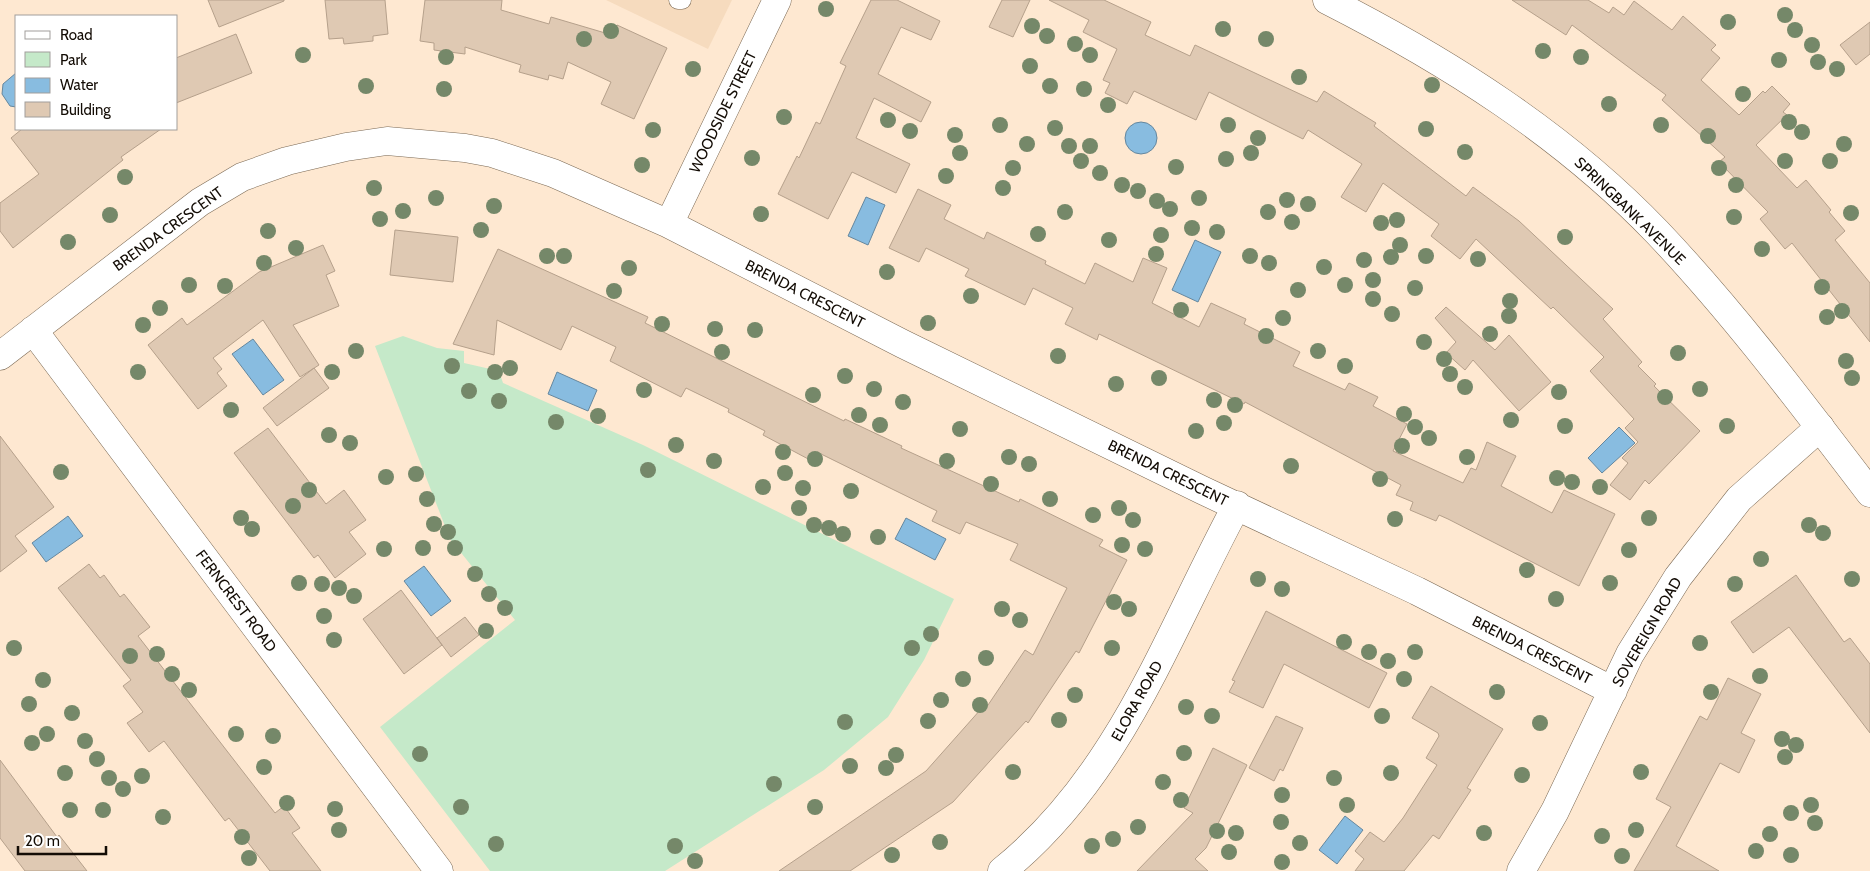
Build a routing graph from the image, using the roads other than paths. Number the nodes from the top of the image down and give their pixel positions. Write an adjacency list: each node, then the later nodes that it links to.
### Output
1 (777, 0): 3 (street, WOODSIDE STREET)
2 (1327, 0): 6 (street, SPRINGBANK AVENUE)
3 (669, 224): 4 (street, BRENDA CRESCENT); 8 (street, BRENDA CRESCENT)
4 (33, 330): 5 (street, BRENDA CRESCENT); 10 (street, FERNCREST ROAD)
5 (0, 356)
6 (1820, 427): 7 (street, SPRINGBANK AVENUE); 9 (street, SOVEREIGN ROAD)
7 (1870, 493)
8 (1237, 505): 9 (street, BRENDA CRESCENT); 11 (street, ELORA ROAD)
9 (1613, 691): 12 (street, SOVEREIGN ROAD)
10 (439, 871)
11 (1002, 871)
12 (1521, 871)

